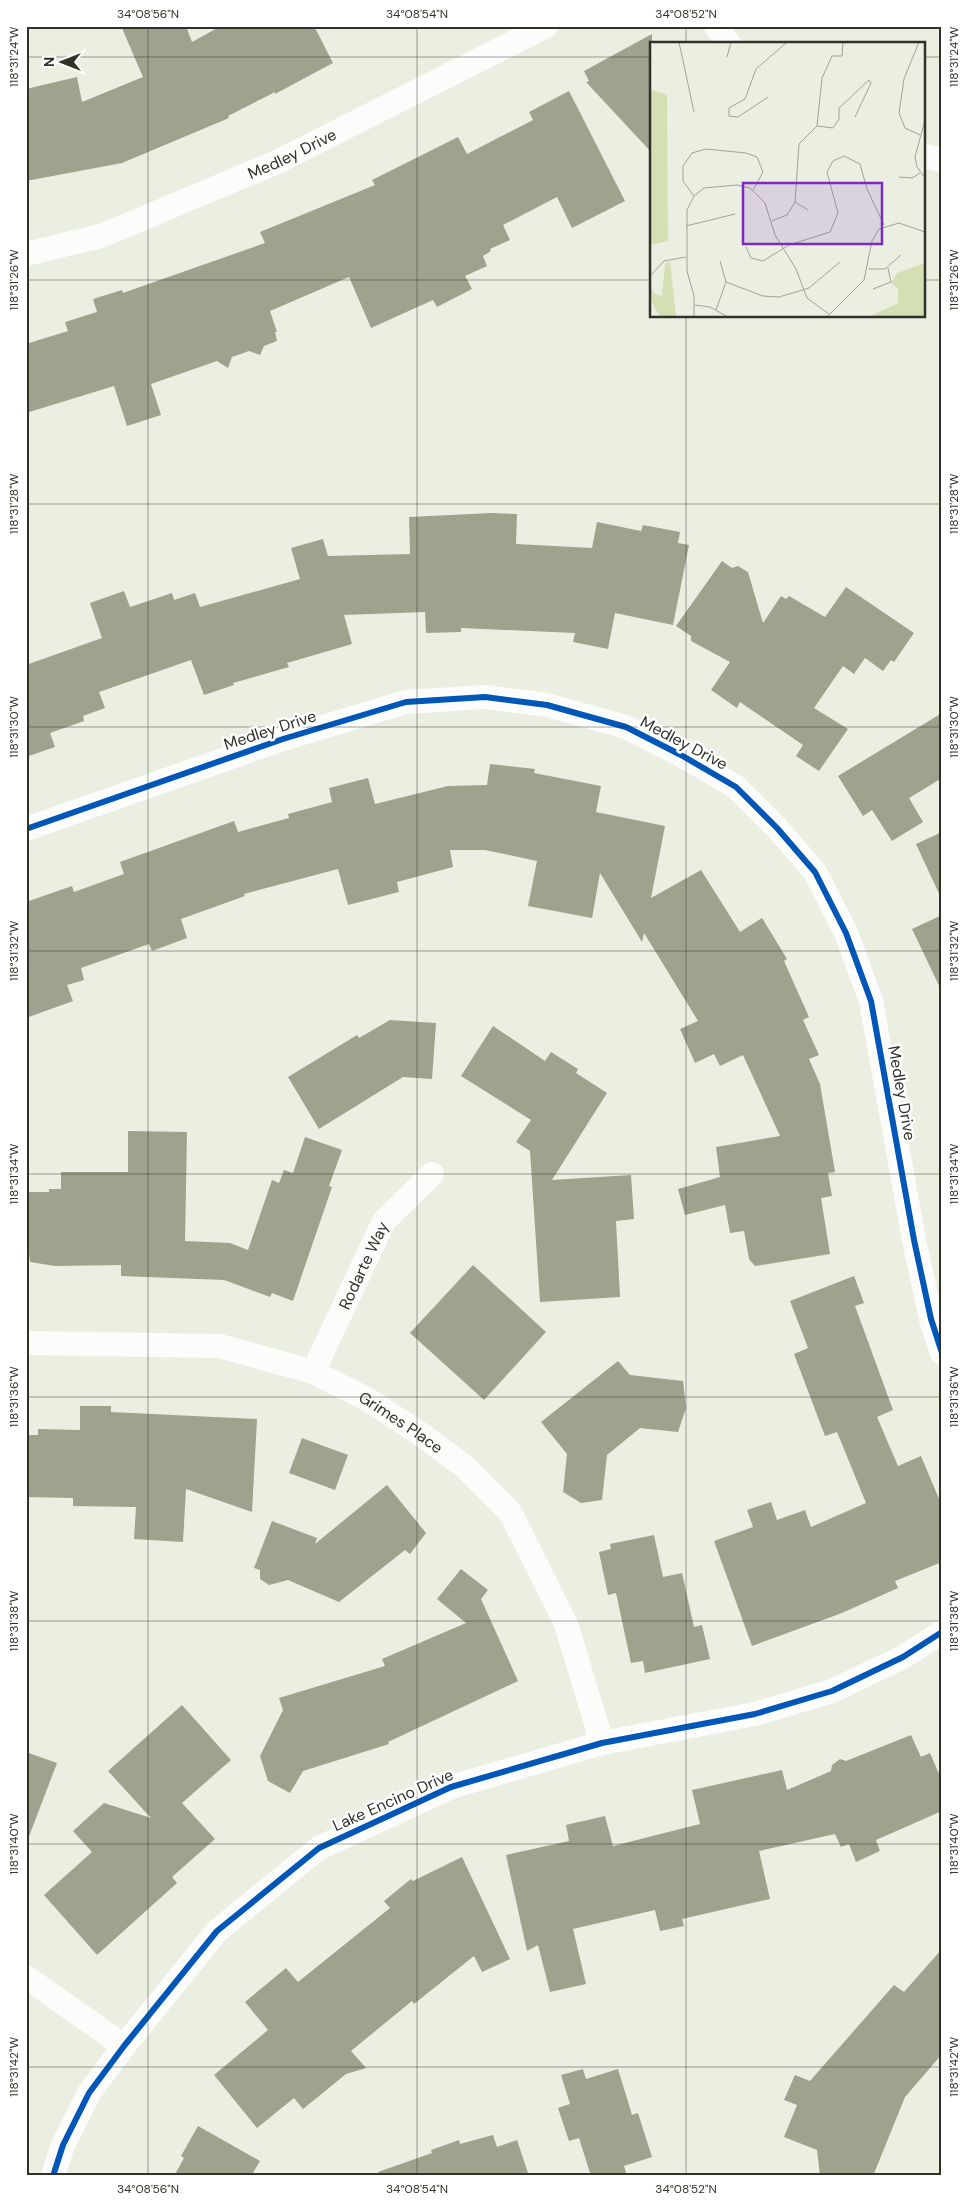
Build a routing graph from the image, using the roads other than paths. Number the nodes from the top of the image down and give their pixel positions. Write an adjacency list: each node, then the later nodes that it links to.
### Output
1 (546, 26): 6 (street, Medley Drive)
2 (716, 26): 3 (street)
3 (728, 42)
4 (926, 156): 5 (street)
5 (942, 160)
6 (26, 254)
7 (26, 829): 10 (street, Medley Drive)
8 (432, 1174): 11 (street, Rodarte Way)
9 (26, 1343): 11 (street, Grimes Place)
10 (942, 1353)
11 (313, 1372): 13 (street, Grimes Place)
12 (942, 1632): 13 (street, Lake Encino Drive)
13 (602, 1743): 15 (street, Lake Encino Drive)
14 (26, 1977): 15 (street)
15 (124, 2046): 16 (street, Lake Encino Drive)
16 (53, 2176)

